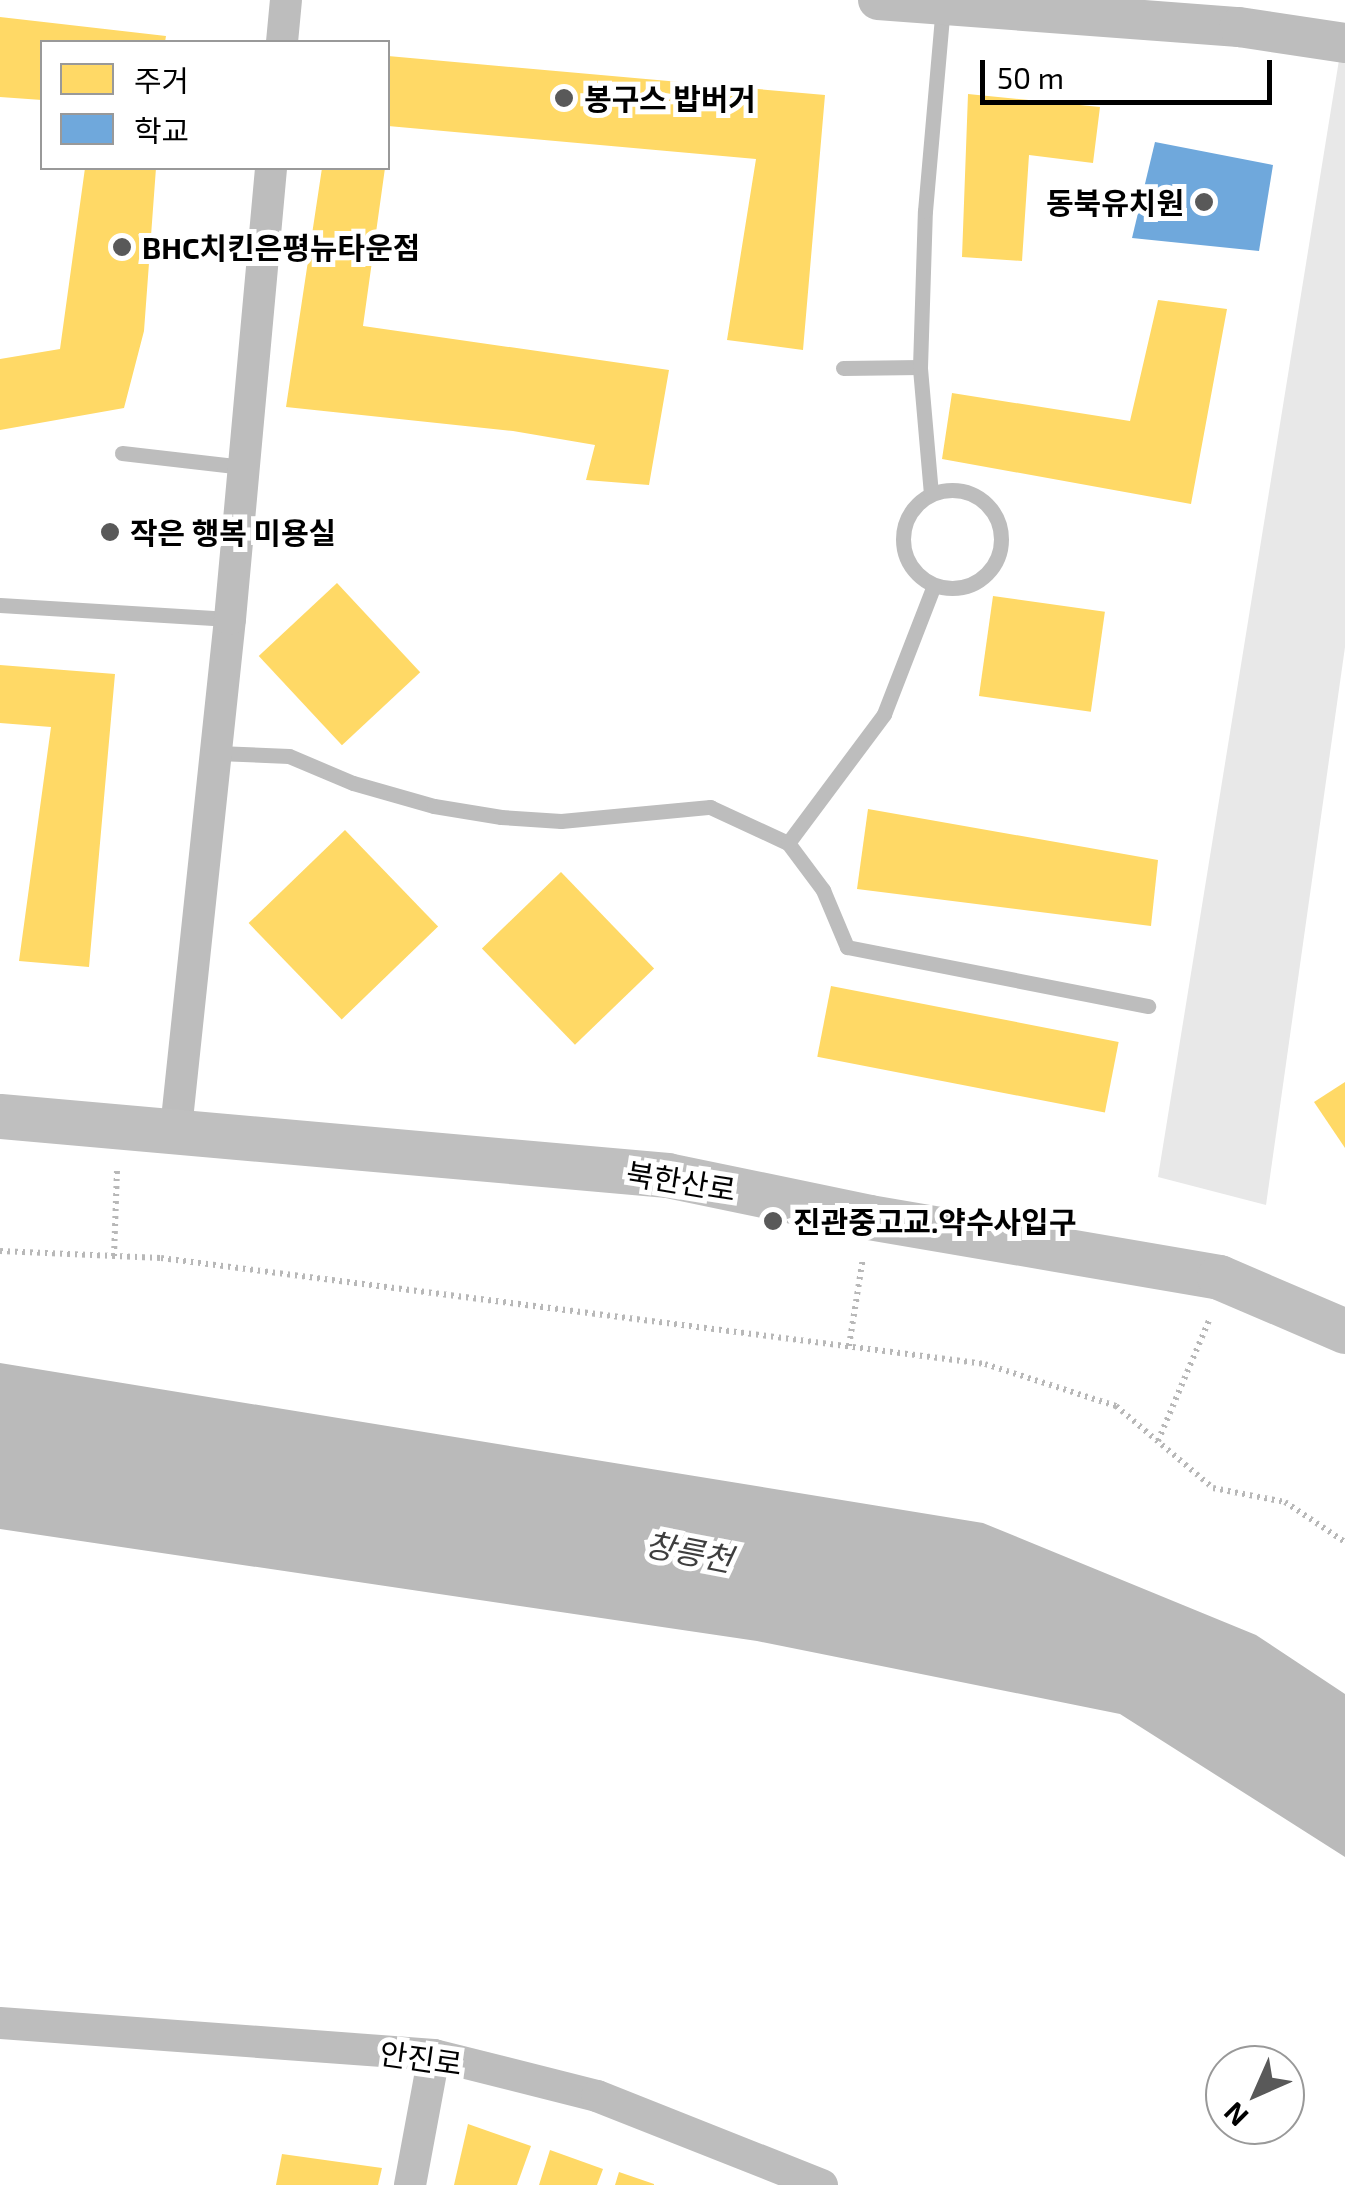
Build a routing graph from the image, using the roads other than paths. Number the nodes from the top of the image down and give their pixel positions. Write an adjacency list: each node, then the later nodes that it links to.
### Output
1 (286, 0): 4 (street)
2 (878, 0): 3 (street)
3 (944, 6): 5 (street); 7 (lane)
4 (282, 40)
5 (1345, 43)
6 (270, 170): 10 (street)
7 (920, 367): 8 (lane); 11 (lane)
8 (843, 368)
9 (122, 452): 10 (lane)
10 (243, 467): 14 (street)
11 (931, 494): 12 (lane); 12 (lane)
12 (934, 585): 16 (lane)
13 (0, 606): 14 (lane)
14 (230, 620): 15 (street)
15 (216, 753): 16 (lane); 19 (street)
16 (788, 843): 17 (lane)
17 (1148, 1006)
18 (0, 1116): 19 (main road, 북한산로)
19 (176, 1129): 20 (main road, 북한산로)
20 (1345, 1331)
21 (0, 2023): 22 (street, 안진로)
22 (434, 2055): 23 (street, 안진로); 24 (street)
23 (804, 2181)
24 (410, 2185)

